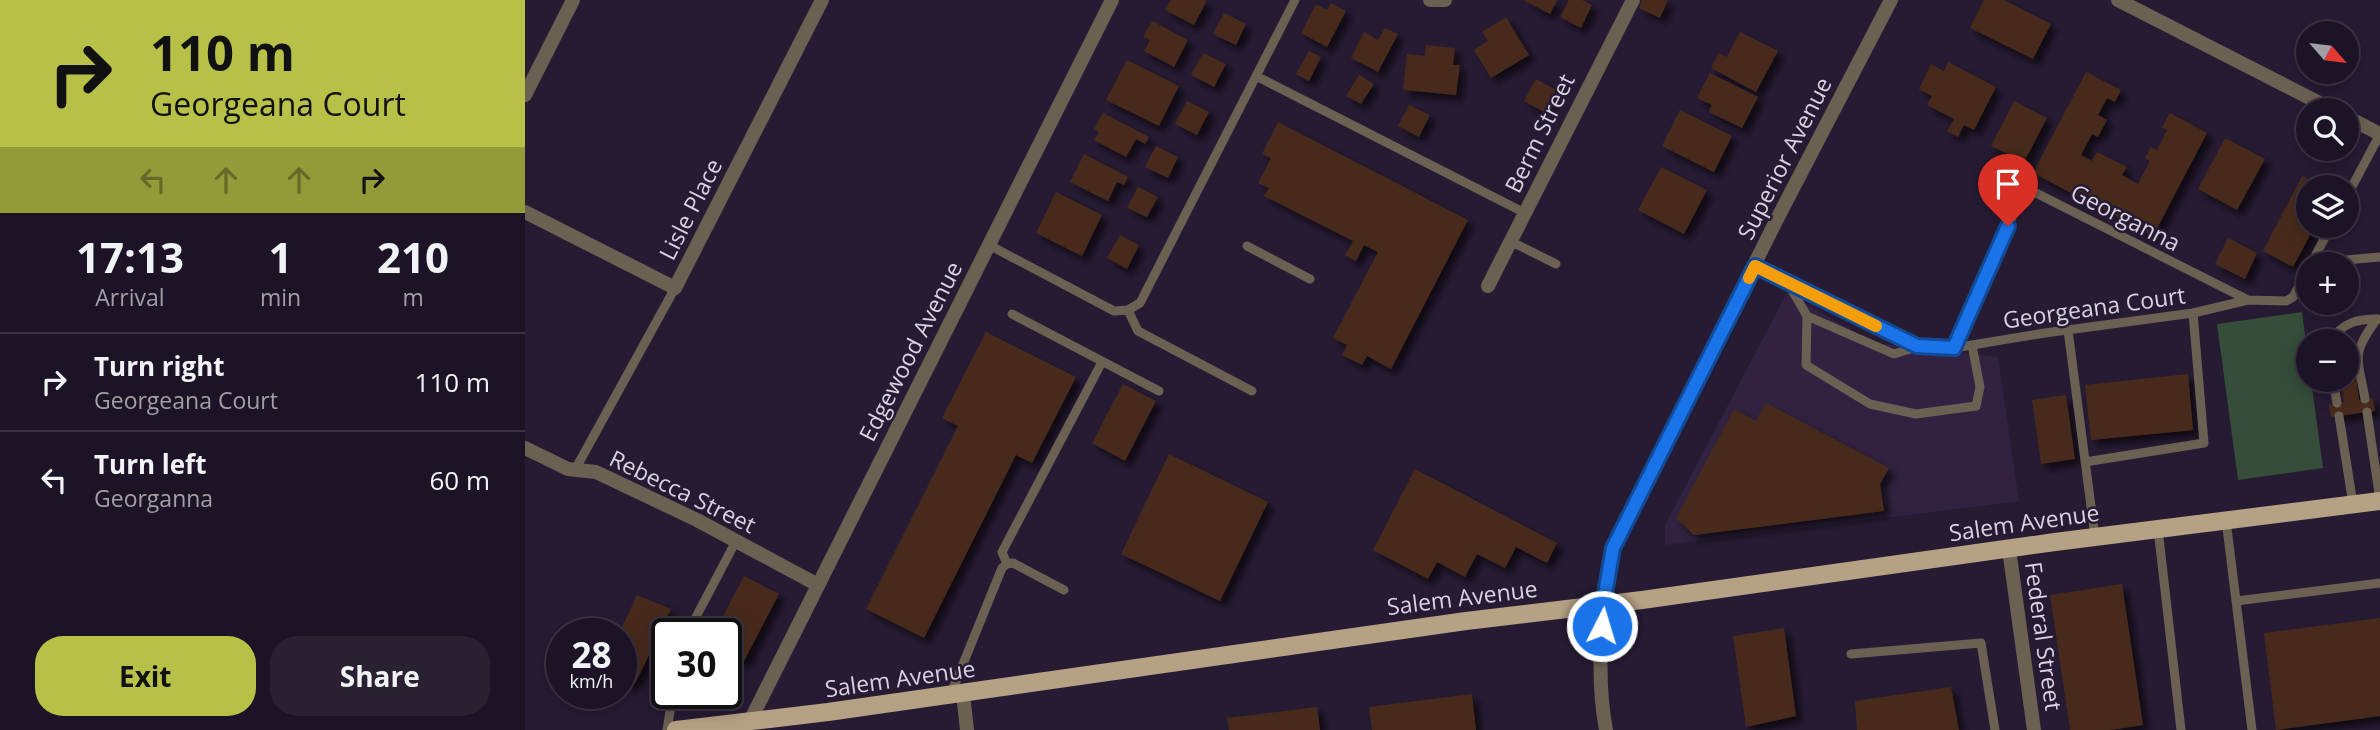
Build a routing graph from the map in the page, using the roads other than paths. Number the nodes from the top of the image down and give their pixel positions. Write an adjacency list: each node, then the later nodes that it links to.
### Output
1 (573, 0): 11 (street)
2 (822, 0): 28 (street, Lisle Place)
3 (1112, 0): 19 (street, Edgewood Avenue)
4 (1295, 0): 10 (lane)
5 (1430, 0): 6 (street)
6 (1445, 0)
7 (1633, 0): 17 (street, Berm Street)
8 (1891, 0): 24 (street, Superior Avenue)
9 (2118, 0): 12 (street)
10 (1256, 76): 17 (lane); 31 (lane)
11 (525, 95)
12 (2310, 98)
13 (2359, 123): 14 (street)
14 (2380, 134): 15 (lane)
15 (2358, 175)
16 (525, 212): 28 (street, Lisle Place)
17 (1525, 213): 18 (street, Berm Street)
18 (1510, 241): 23 (lane); 27 (street, Berm Street)
19 (989, 245): 31 (lane); 61 (street, Edgewood Avenue)
20 (1247, 247): 25 (lane)
21 (2380, 257): 22 (lane)
22 (2359, 259)
23 (1556, 264)
24 (1755, 266): 26 (lane, Georgeana Court); 64 (street, Superior Avenue)
25 (1310, 279)
26 (1787, 283): 34 (lane); 39 (lane, Georgeana Court)
27 (1488, 286)
28 (675, 288): 51 (lane)
29 (2296, 291): 30 (lane)
30 (2248, 300): 32 (lane, Georgeana Court); 40 (lane, Georganna)
31 (1128, 310): 43 (lane)
32 (2193, 313): 37 (lane, Georgeana Court); 50 (lane)
33 (1012, 314): 41 (lane)
34 (1807, 316): 38 (lane); 39 (lane)
35 (2378, 319): 36 (lane); 45 (lane)
36 (2340, 329)
37 (2067, 330): 38 (lane, Georgeana Court); 50 (lane)
38 (1972, 345): 40 (lane, Georgeana Court)
39 (1917, 346): 40 (lane, Georgeana Court)
40 (1954, 348)
41 (1102, 362): 42 (lane); 59 (lane)
42 (1159, 391)
43 (1252, 391)
44 (2335, 392): 46 (lane)
45 (2365, 399)
46 (2337, 403)
47 (2367, 412): 52 (lane)
48 (2339, 416): 53 (lane)
49 (525, 448): 51 (street, Rebecca Street)
50 (2085, 462): 56 (lane)
51 (576, 468): 57 (street, Rebecca Street)
52 (2380, 500): 53 (main road, Salem Avenue)
53 (2353, 504): 54 (main road, Salem Avenue)
54 (2227, 520): 55 (main road, Salem Avenue); 63 (lane)
55 (2158, 529): 56 (main road, Salem Avenue); 76 (lane)
56 (2095, 537): 58 (main road, Salem Avenue)
57 (736, 541): 61 (street, Rebecca Street); 65 (lane)
58 (2009, 549): 64 (main road, Salem Avenue); 75 (street, Federal Street)
59 (1007, 564): 62 (lane); 67 (lane)
60 (2380, 583): 63 (lane)
61 (818, 585): 69 (street, Edgewood Avenue)
62 (1064, 590)
63 (2236, 601): 77 (lane)
64 (1603, 605): 67 (main road, Salem Avenue); 73 (street, Superior Avenue)
65 (695, 618)
66 (1851, 654): 74 (lane)
67 (956, 695): 69 (main road, Salem Avenue); 72 (street)
68 (670, 709): 70 (lane)
69 (748, 723): 71 (main road, Salem Avenue)
70 (667, 730)
71 (675, 730)
72 (967, 730)
73 (1606, 730)
74 (1995, 730)
75 (2034, 730)
76 (2181, 730)
77 (2252, 730)

